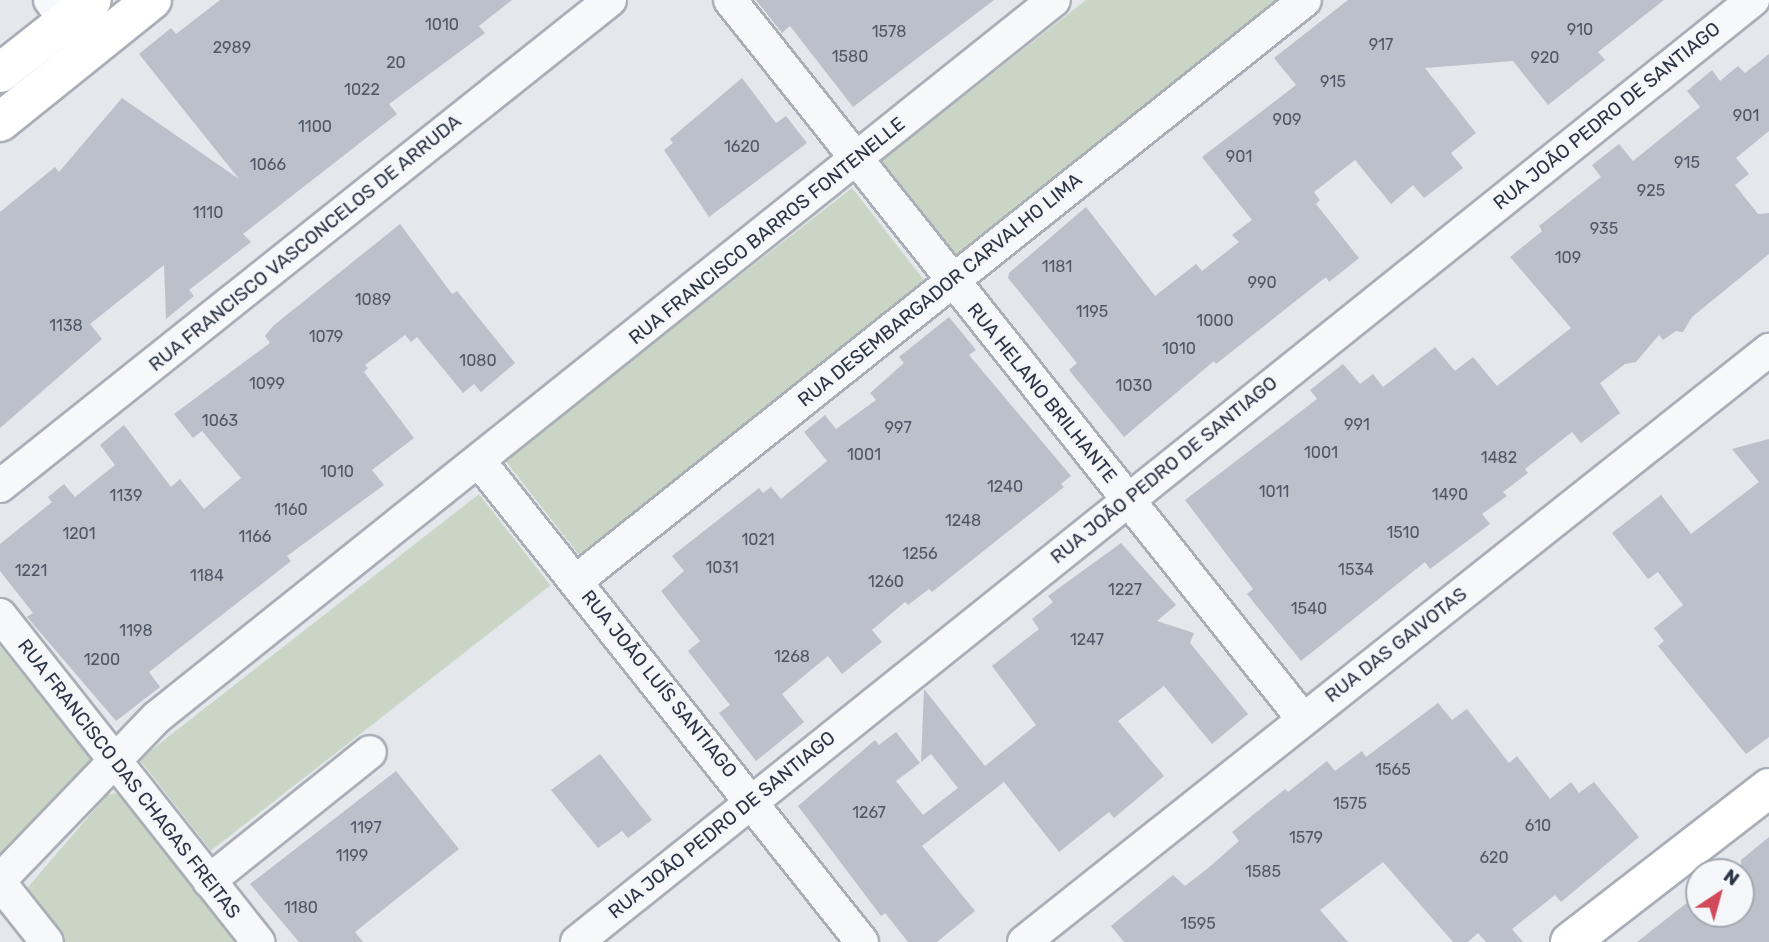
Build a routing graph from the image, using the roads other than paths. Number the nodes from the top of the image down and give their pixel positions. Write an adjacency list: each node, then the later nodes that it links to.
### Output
1 (152, 0): 8 (main road)
2 (610, 0): 15 (street, RUA FRANCISCO VASCONCELOS DE ARRUDA)
3 (730, 0): 11 (street, RUA HELANO BRILHANTE)
4 (1054, 0): 11 (street, RUA FRANCISCO BARROS FONTENELLE)
5 (1305, 0): 12 (street, RUA DESEMBARGADOR CARVALHO LIMA)
6 (1753, 0): 16 (street, RUA JOÃO PEDRO DE SANTIAGO)
7 (69, 7): 8 (street); 9 (main road)
8 (88, 52): 10 (main road)
9 (0, 73)
10 (0, 122)
11 (855, 158): 12 (street, RUA HELANO BRILHANTE); 14 (street, RUA FRANCISCO BARROS FONTENELLE)
12 (952, 281): 16 (street, RUA HELANO BRILHANTE); 17 (street, RUA DESEMBARGADOR CARVALHO LIMA)
13 (1769, 349): 19 (street, RUA DAS GAIVOTAS)
14 (479, 461): 17 (street, RUA JOÃO LUÍS SANTIAGO); 21 (street, RUA FRANCISCO BARROS FONTENELLE)
15 (0, 486)
16 (1127, 499): 19 (street, RUA HELANO BRILHANTE); 23 (street, RUA JOÃO PEDRO DE SANTIAGO)
17 (576, 580): 23 (street, RUA JOÃO LUÍS SANTIAGO)
18 (0, 615): 21 (street, RUA FRANCISCO DAS CHAGAS FREITAS)
19 (1303, 719): 30 (street, RUA DAS GAIVOTAS)
20 (370, 752): 24 (street)
21 (114, 762): 24 (street, RUA FRANCISCO DAS CHAGAS FREITAS); 25 (street, RUA FRANCISCO BARROS FONTENELLE)
22 (1769, 788): 31 (main road)
23 (752, 799): 28 (street, RUA JOÃO PEDRO DE SANTIAGO); 29 (street, RUA JOÃO LUÍS SANTIAGO)
24 (209, 881): 27 (street, RUA FRANCISCO DAS CHAGAS FREITAS)
25 (0, 882): 26 (street)
26 (47, 942)
27 (258, 942)
28 (577, 942)
29 (863, 942)
30 (1024, 942)
31 (1570, 942)

